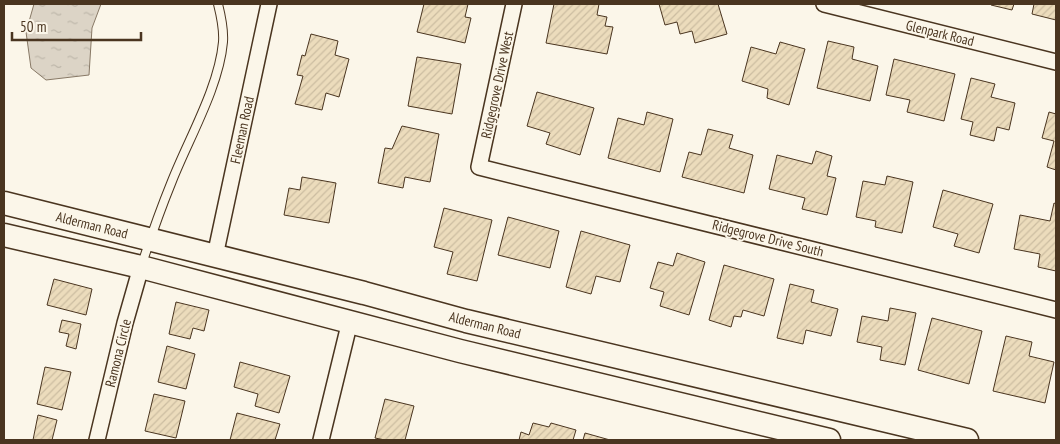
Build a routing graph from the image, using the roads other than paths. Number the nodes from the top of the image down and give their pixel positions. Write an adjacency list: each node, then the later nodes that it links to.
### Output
1 (218, 4): 9 (lane)
2 (269, 4): 10 (street, Fleeman Road)
3 (514, 4): 6 (street, Ridgegrove Drive West)
4 (824, 4): 5 (street, Glenpark Road)
5 (1056, 62)
6 (480, 167): 12 (street, Ridgegrove Drive South)
7 (4, 203): 9 (main road, Alderman Road)
8 (4, 235): 11 (main road)
9 (150, 239): 10 (main road, Alderman Road); 11 (lane)
10 (215, 256): 17 (main road, Alderman Road)
11 (142, 267): 13 (main road); 14 (street, Ramona Circle)
12 (1056, 310)
13 (350, 321): 15 (street); 16 (main road)
14 (97, 440)
15 (321, 440)
16 (829, 440)
17 (967, 440)

